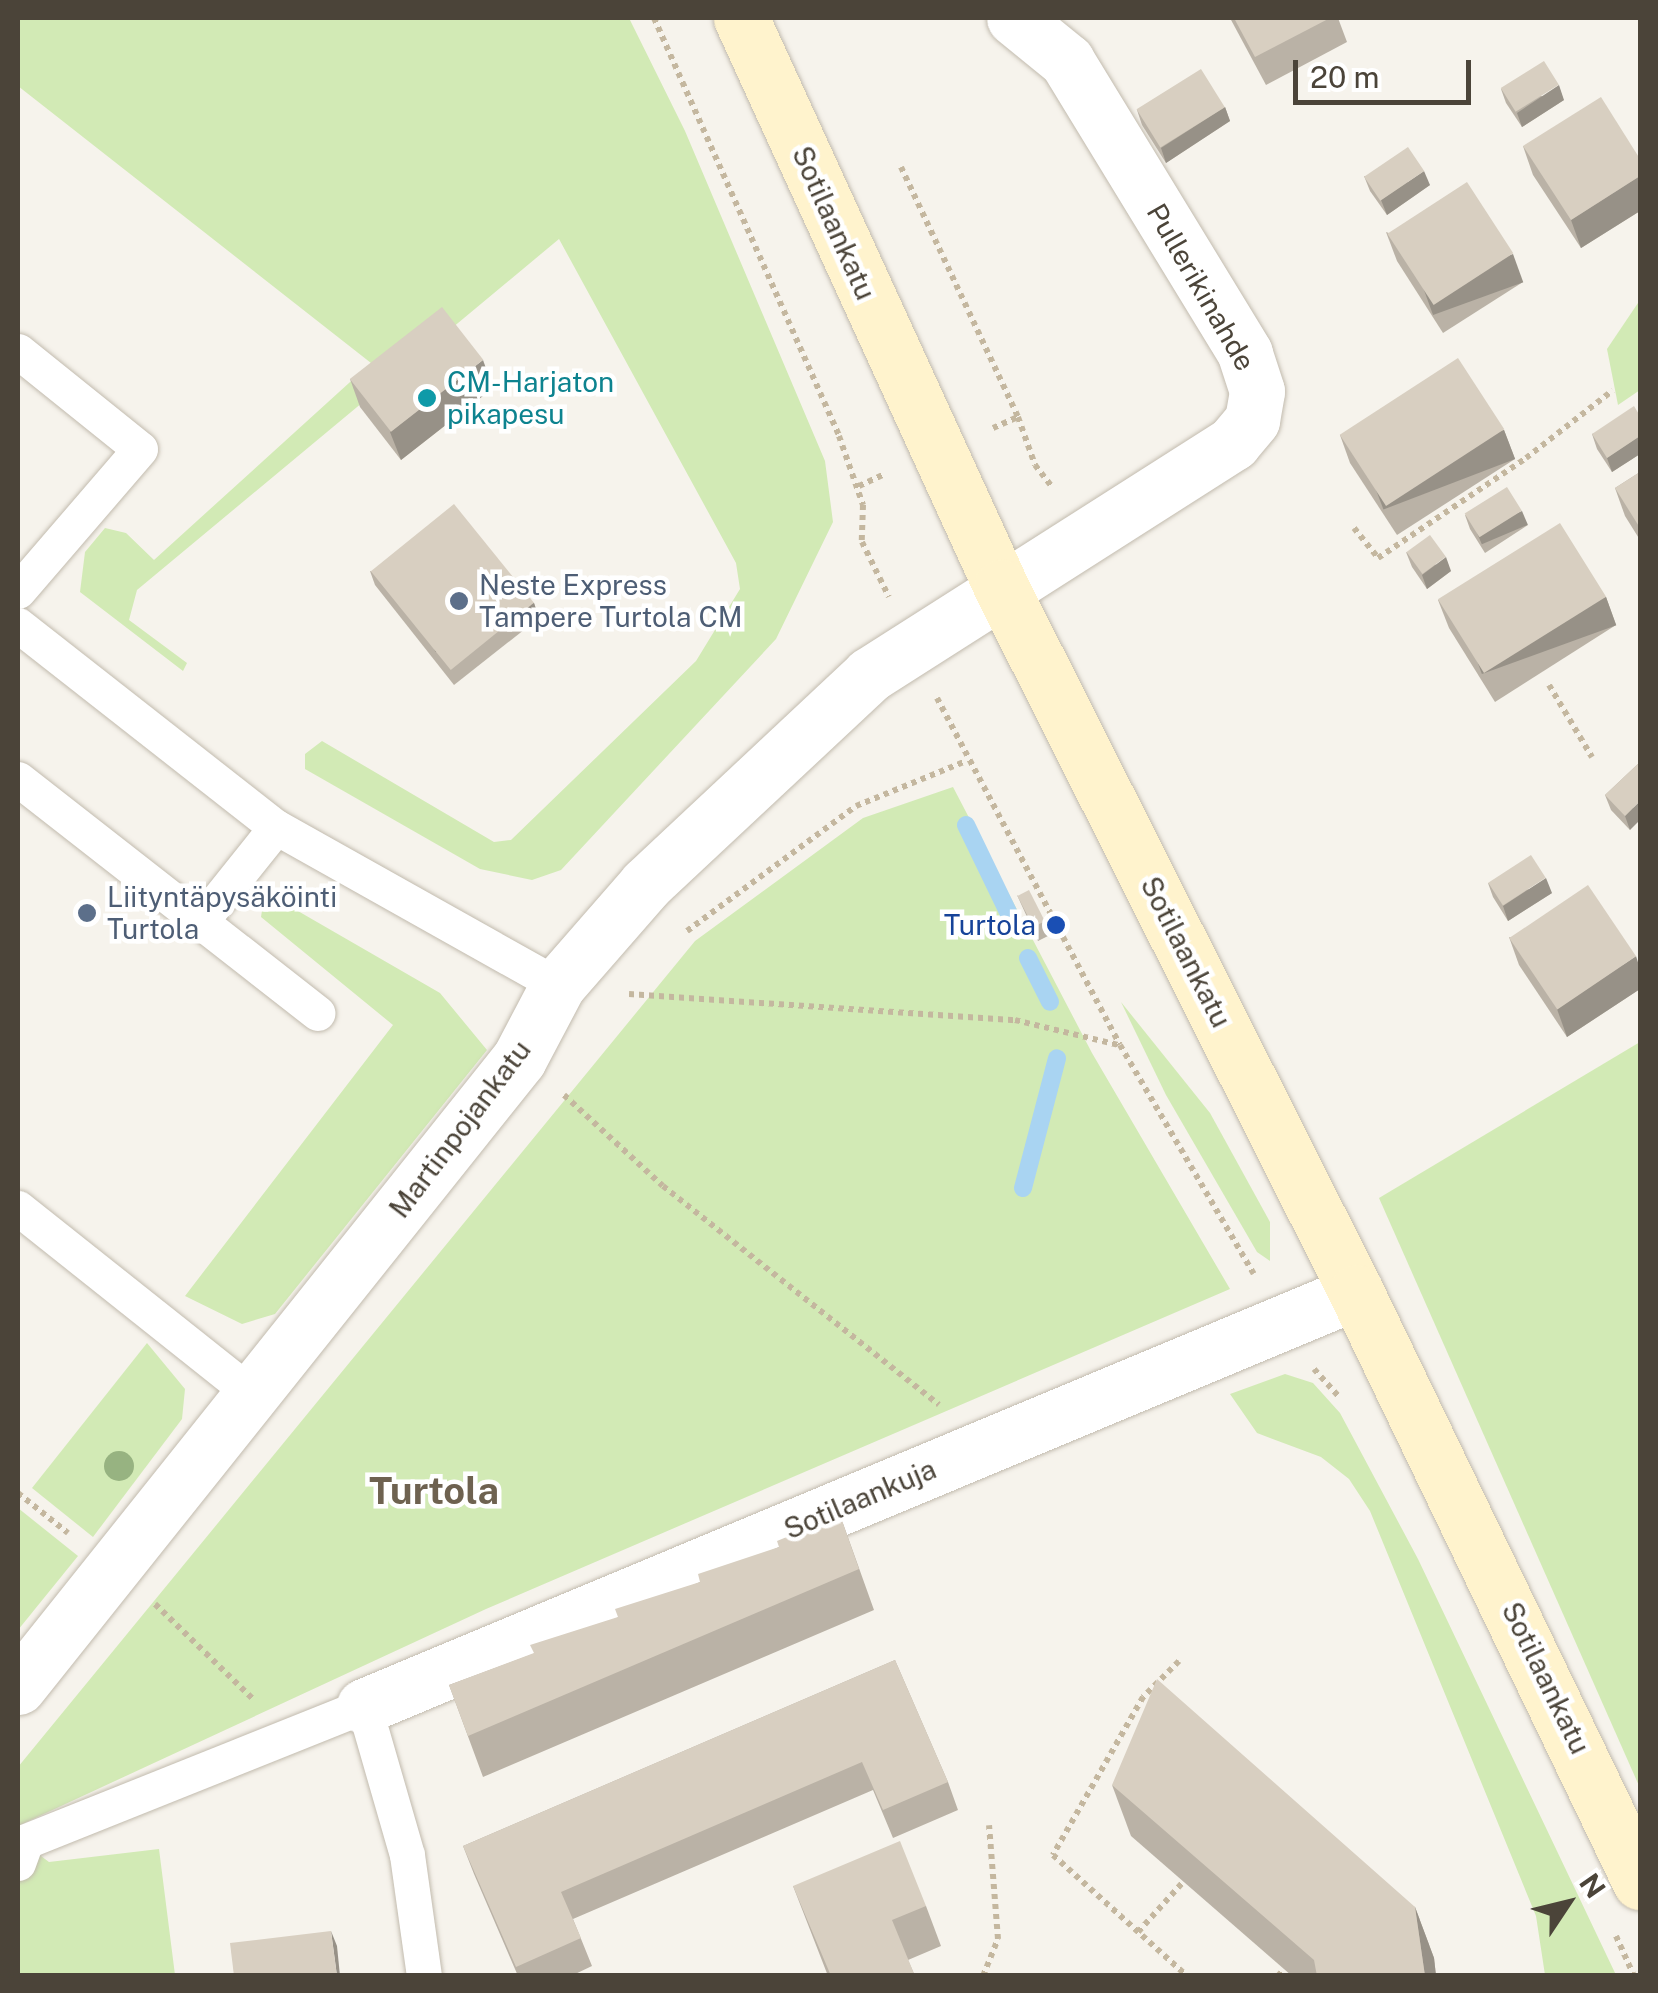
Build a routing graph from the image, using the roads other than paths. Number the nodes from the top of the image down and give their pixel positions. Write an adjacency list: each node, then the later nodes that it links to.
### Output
1 (741, 18): 4 (main road, Sotilaankatu)
2 (1014, 18): 4 (street, Pullerikinahde)
3 (18, 351): 5 (lane)
4 (1001, 587): 10 (street, Martinpojankatu); 13 (main road, Sotilaankatu)
5 (18, 591)
6 (18, 625): 8 (lane)
7 (18, 779): 9 (lane)
8 (276, 827): 9 (lane); 10 (lane)
9 (200, 921): 11 (lane)
10 (558, 985): 14 (street, Martinpojankatu)
11 (318, 1012)
12 (18, 1208): 14 (lane)
13 (1356, 1292): 16 (street, Sotilaankuja); 18 (main road, Sotilaankatu)
14 (252, 1394): 15 (street, Martinpojankatu)
15 (18, 1687)
16 (364, 1706): 17 (lane); 19 (lane)
17 (18, 1863)
18 (1625, 1902)
19 (424, 1976)

